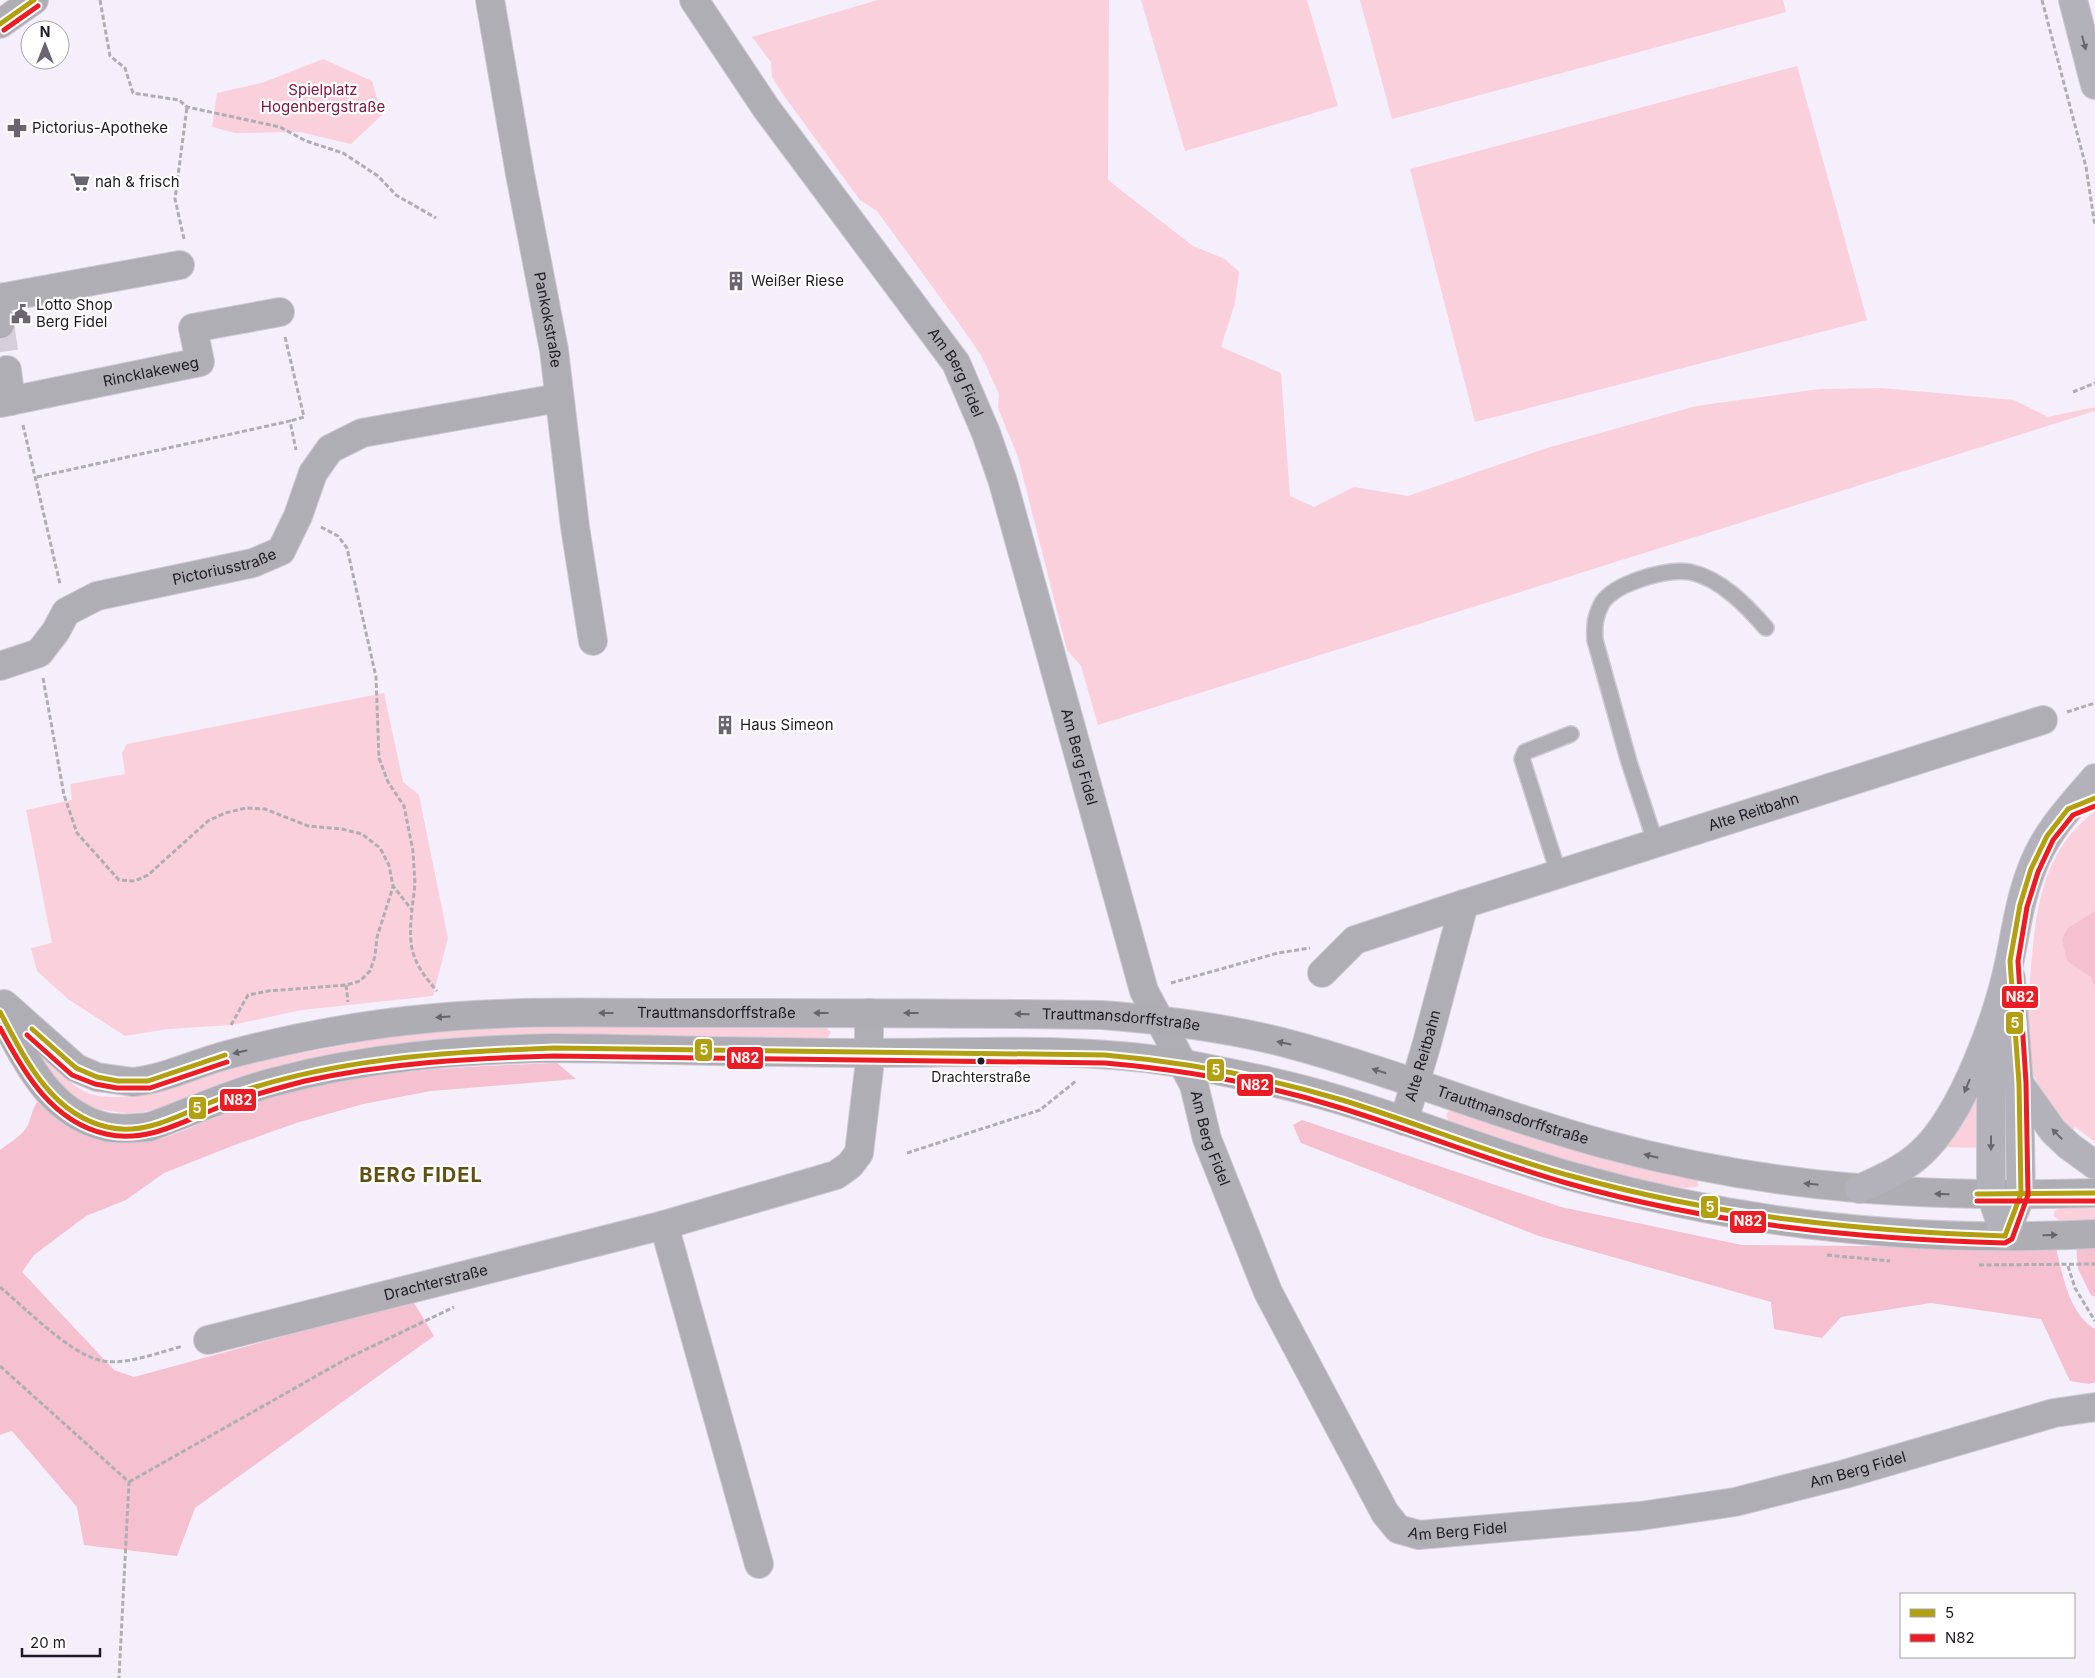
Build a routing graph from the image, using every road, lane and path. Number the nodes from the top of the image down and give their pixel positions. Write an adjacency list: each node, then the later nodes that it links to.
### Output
1 (34, 0): 7 (street)
2 (100, 0): 9 (path)
3 (490, 0): 21 (street, Pankokstraße)
4 (694, 0): 46 (street, Am Berg Fidel)
5 (2042, 0): 11 (path)
6 (2073, 0): 8 (main road, one-way to 8)
7 (0, 24)
8 (2095, 85)
9 (187, 107): 10 (path); 12 (path)
10 (436, 218)
11 (2095, 226)
12 (180, 266): 13 (street)
13 (0, 298)
14 (280, 312): 22 (street, Rincklakeweg)
15 (0, 320): 16 (street)
16 (0, 324)
17 (287, 346): 23 (path)
18 (6, 370): 22 (street, Rincklakeweg)
19 (2095, 384): 20 (path)
20 (2073, 392)
21 (558, 398): 26 (street, Pictoriusstraße); 29 (street, Pankokstraße)
22 (6, 402)
23 (290, 421): 25 (path); 26 (path)
24 (30, 450): 25 (path)
25 (37, 477): 27 (path)
26 (302, 505): 27 (street, Pictoriusstraße); 41 (path)
27 (66, 612): 30 (street)
28 (1766, 628): 37 (lane)
29 (593, 642)
30 (39, 653): 31 (street); 39 (path)
31 (0, 666)
32 (2043, 720): 37 (street, Alte Reitbahn)
33 (1570, 734): 38 (lane)
34 (2095, 778): 36 (main road)
35 (2095, 798): 36 (main road)
36 (2068, 809): 43 (main road)
37 (1656, 844): 38 (street, Alte Reitbahn)
38 (1559, 875): 40 (street, Alte Reitbahn)
39 (393, 886): 41 (path); 45 (path)
40 (1464, 904): 42 (street, Alte Reitbahn); 58 (street, Alte Reitbahn)
41 (412, 910): 47 (path)
42 (1355, 940): 44 (street, Alte Reitbahn); 46 (path)
43 (2010, 961): 53 (main road); 59 (main road)
44 (1322, 973)
45 (346, 985): 49 (path); 54 (path)
46 (1144, 991): 52 (street, Am Berg Fidel)
47 (442, 996)
48 (0, 1001): 51 (street, Trauttmansdorffstraße, one-way to 48)
49 (348, 1008)
50 (0, 1012): 55 (street)
51 (869, 1013): 52 (street, Trauttmansdorffstraße, one-way to 51); 55 (street, Drachterstraße)
52 (1158, 1020): 56 (street, Am Berg Fidel); 58 (street, Trauttmansdorffstraße, one-way to 52)
53 (1991, 1024): 63 (main road, one-way to 63); 65 (main road, one-way to 65)
54 (231, 1025)
55 (869, 1053): 56 (street); 67 (street, Drachterstraße)
56 (1182, 1064): 60 (street); 76 (street, Am Berg Fidel)
57 (1077, 1080): 61 (path)
58 (1416, 1083): 60 (street, Alte Reitbahn); 63 (street, Trauttmansdorffstraße, one-way to 58)
59 (2019, 1083): 62 (main road, one-way to 59); 66 (main road)
60 (1404, 1121): 69 (street)
61 (907, 1153)
62 (2095, 1165)
63 (1859, 1189): 65 (street, Trauttmansdorffstraße, one-way to 63)
64 (2095, 1193): 66 (street, Trauttmansdorffstraße)
65 (1991, 1194): 66 (street, Trauttmansdorffstraße); 69 (main road)
66 (2021, 1194): 69 (main road)
67 (664, 1225): 74 (street, Drachterstraße); 78 (street)
68 (2095, 1234): 69 (street, one-way to 68)
69 (2005, 1236)
70 (2095, 1264): 73 (path)
71 (0, 1287): 74 (path)
72 (463, 1303): 77 (path)
73 (2095, 1322)
74 (208, 1340)
75 (0, 1366): 77 (path)
76 (2095, 1407)
77 (129, 1482): 79 (path)
78 (759, 1564)
79 (119, 1678)

